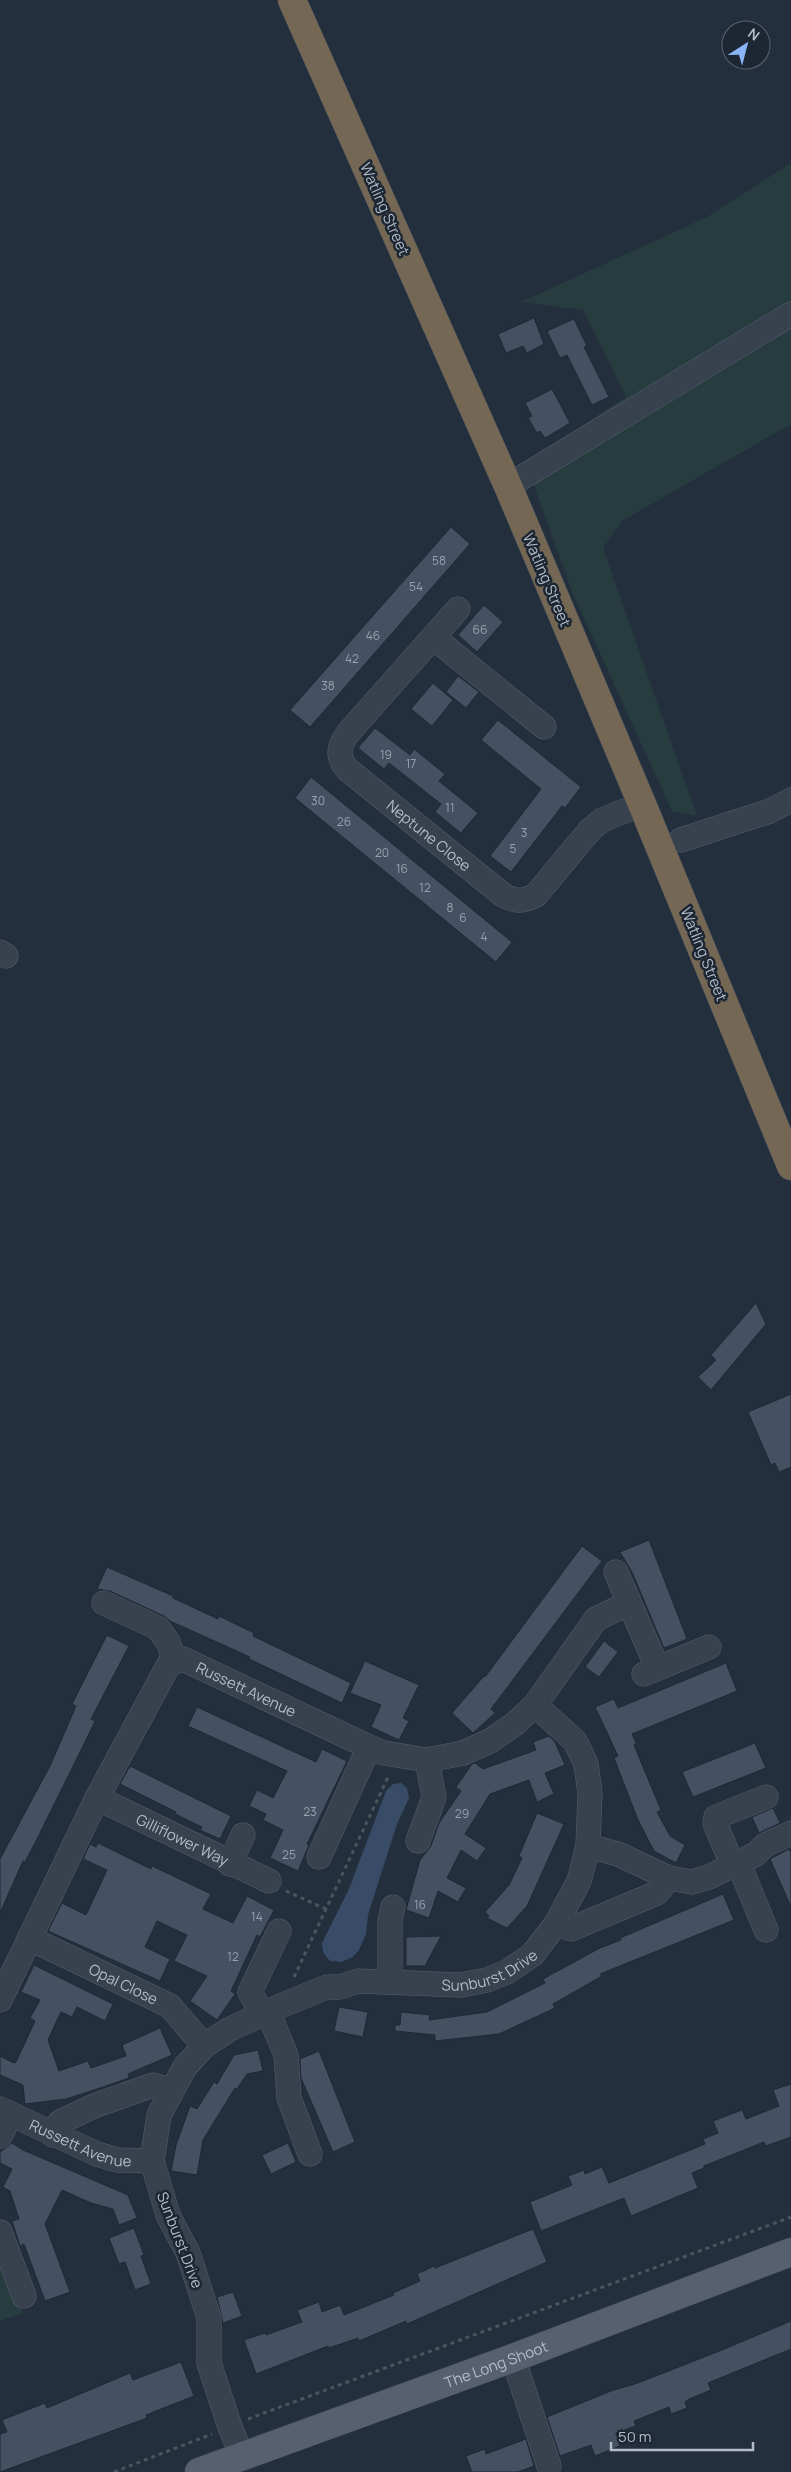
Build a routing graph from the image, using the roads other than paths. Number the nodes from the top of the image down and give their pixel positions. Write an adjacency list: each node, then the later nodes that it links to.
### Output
1 (292, 0): 3 (highway, Watling Street)
2 (791, 314): 3 (street)
3 (508, 486): 8 (highway, Watling Street)
4 (458, 609): 5 (street, Neptune Close)
5 (434, 638): 6 (street); 8 (street, Neptune Close)
6 (544, 727)
7 (791, 800): 9 (street)
8 (642, 804): 10 (highway, Watling Street)
9 (681, 840)
10 (791, 1166)
11 (616, 1572): 13 (street)
12 (104, 1602): 15 (street)
13 (629, 1603): 14 (street); 16 (street, Russett Avenue)
14 (709, 1647)
15 (175, 1660): 17 (street, Russett Avenue); 20 (street, Russett Avenue)
16 (535, 1705): 18 (street, Russett Avenue); 24 (street, Sunburst Drive)
17 (369, 1747): 18 (street, Russett Avenue); 25 (street)
18 (427, 1760): 23 (street)
19 (766, 1797): 26 (street)
20 (97, 1798): 27 (street, Gilliflower Way); 34 (street, Russett Avenue)
21 (791, 1833): 26 (street)
22 (243, 1835): 27 (street)
23 (418, 1841)
24 (588, 1846): 28 (street); 31 (street, Sunburst Drive)
25 (319, 1857)
26 (742, 1860): 28 (street); 32 (street)
27 (230, 1864): 29 (street, Gilliflower Way)
28 (669, 1878): 31 (street)
29 (269, 1881)
30 (393, 1907): 35 (street)
31 (556, 1924): 35 (street, Sunburst Drive)
32 (766, 1930)
33 (279, 1931): 37 (street)
34 (29, 1938): 36 (street, Russett Avenue); 38 (street, Opal Close)
35 (390, 1982): 37 (street, Sunburst Drive)
36 (0, 2000)
37 (270, 2010): 38 (street, Sunburst Drive); 43 (street)
38 (204, 2046): 39 (street, Sunburst Drive)
39 (171, 2090): 41 (street); 44 (street, Sunburst Drive)
40 (6, 2112): 41 (street, Russett Avenue); 42 (street, Russett Avenue)
41 (52, 2135): 44 (street, Russett Avenue)
42 (0, 2136)
43 (310, 2154)
44 (152, 2161): 49 (street, Sunburst Drive)
45 (0, 2232): 47 (street)
46 (791, 2252): 48 (main road, The Long Shoot)
47 (24, 2296)
48 (513, 2358): 49 (main road, The Long Shoot); 50 (street)
49 (242, 2456): 51 (main road, The Long Shoot)
50 (549, 2466)
51 (199, 2472)

